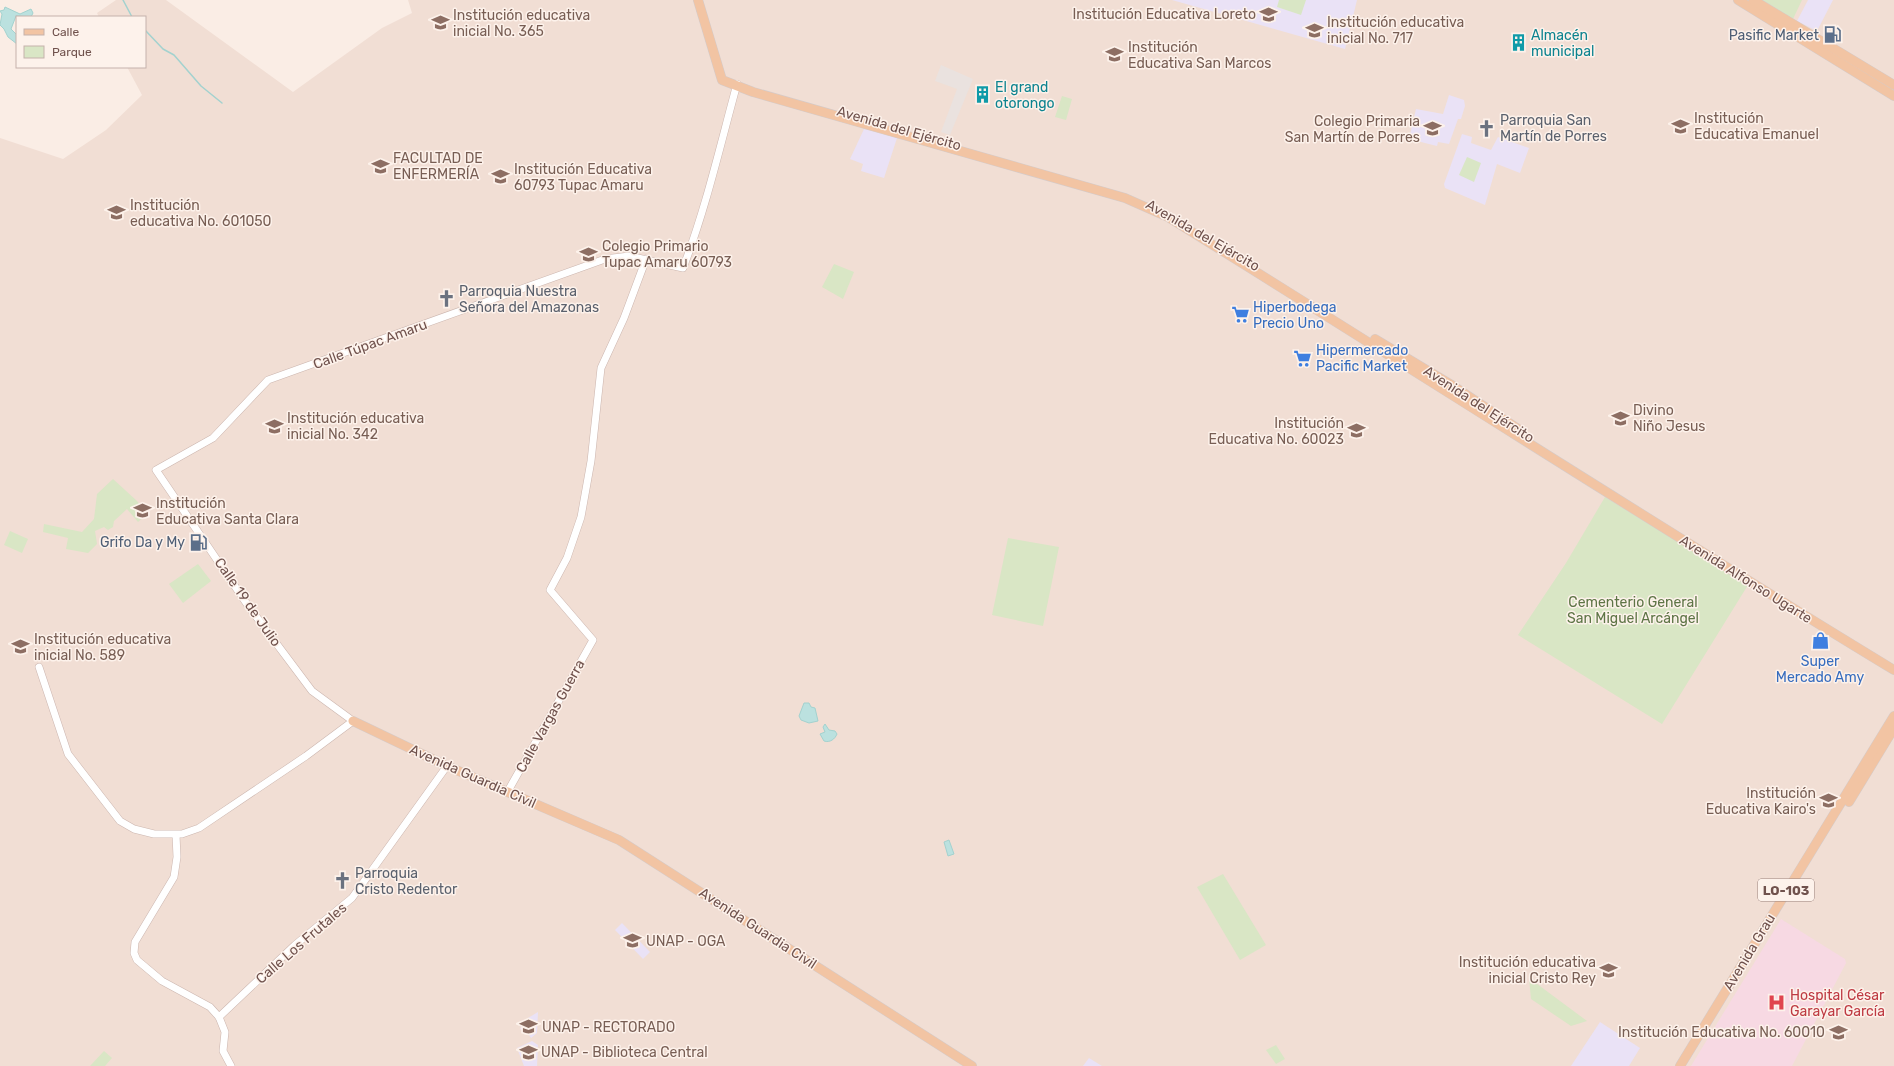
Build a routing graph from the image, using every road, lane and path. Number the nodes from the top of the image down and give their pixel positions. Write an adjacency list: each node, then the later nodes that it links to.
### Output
1 (698, 0): 4 (main road, Avenida del Ejército)
2 (1738, 0): 6 (main road)
3 (1753, 0): 5 (main road)
4 (737, 84): 7 (street, Calle Túpac Amaru); 9 (main road, Avenida del Ejército)
5 (1894, 85)
6 (1894, 96)
7 (646, 259): 8 (street, Calle Túpac Amaru); 18 (street, Calle Vargas Guerra)
8 (156, 470): 15 (street, Calle 19 de Julio)
9 (1600, 484): 10 (main road, Avenida Alfonso Ugarte)
10 (1734, 568): 11 (main road, Avenida Alfonso Ugarte); 13 (main road, Avenida Alfonso Ugarte)
11 (1894, 665)
12 (39, 667): 19 (street)
13 (1894, 670)
14 (1894, 716): 23 (main road, Avenida Grau / LO-103)
15 (353, 721): 17 (main road, Avenida Guardia Civil); 19 (street)
16 (1894, 728): 24 (main road, Avenida Grau / LO-103)
17 (447, 766): 18 (main road, Avenida Guardia Civil); 20 (street, Calle Los Frutales)
18 (508, 791): 22 (main road, Avenida Guardia Civil)
19 (176, 835): 20 (street)
20 (218, 1017): 21 (street)
21 (231, 1066)
22 (972, 1066)
23 (1680, 1066)
24 (1688, 1066)

